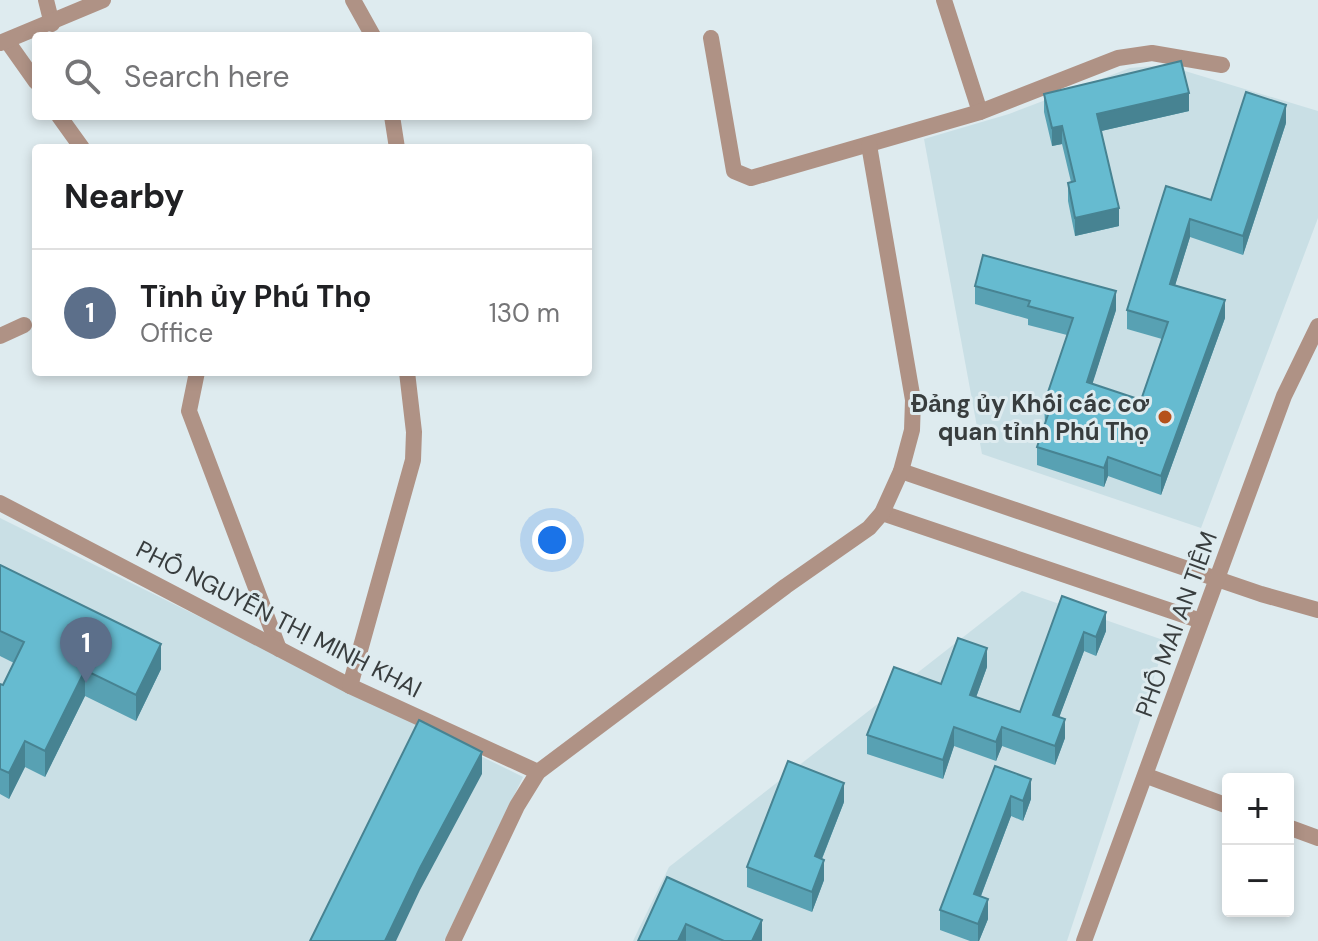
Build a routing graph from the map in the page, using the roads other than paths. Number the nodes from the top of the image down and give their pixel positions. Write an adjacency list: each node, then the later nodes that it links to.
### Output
1 (46, 0): 5 (street)
2 (103, 0): 5 (street)
3 (353, 0): 6 (street)
4 (944, 0): 11 (street)
5 (52, 24): 8 (street)
6 (371, 32)
7 (711, 38): 16 (street)
8 (4, 42): 10 (street)
9 (1222, 65): 11 (street)
10 (32, 77)
11 (980, 112): 16 (street)
12 (62, 120): 14 (street)
13 (393, 120): 15 (street)
14 (79, 144)
15 (396, 144)
16 (869, 145): 22 (street)
17 (24, 325): 19 (street)
18 (1318, 326): 25 (street, PHỐ MAI AN TIÊM)
19 (0, 336)
20 (196, 376): 28 (street)
21 (407, 376): 29 (street)
22 (901, 471): 24 (street); 25 (street)
23 (0, 503): 28 (street, PHỐ NGUYỄN THỊ MINH KHAI)
24 (882, 513): 27 (street); 30 (street)
25 (1218, 577): 26 (street); 27 (street, PHỐ MAI AN TIÊM)
26 (1318, 610)
27 (1201, 621): 31 (street, PHỐ MAI AN TIÊM)
28 (279, 649): 29 (street, PHỐ NGUYỄN THỊ MINH KHAI)
29 (350, 686): 30 (street, PHỐ NGUYỄN THỊ MINH KHAI)
30 (538, 772): 35 (street)
31 (1147, 776): 32 (street); 36 (street, PHỐ MAI AN TIÊM)
32 (1222, 804)
33 (1294, 829): 34 (street)
34 (1318, 838)
35 (453, 941)
36 (1084, 941)

